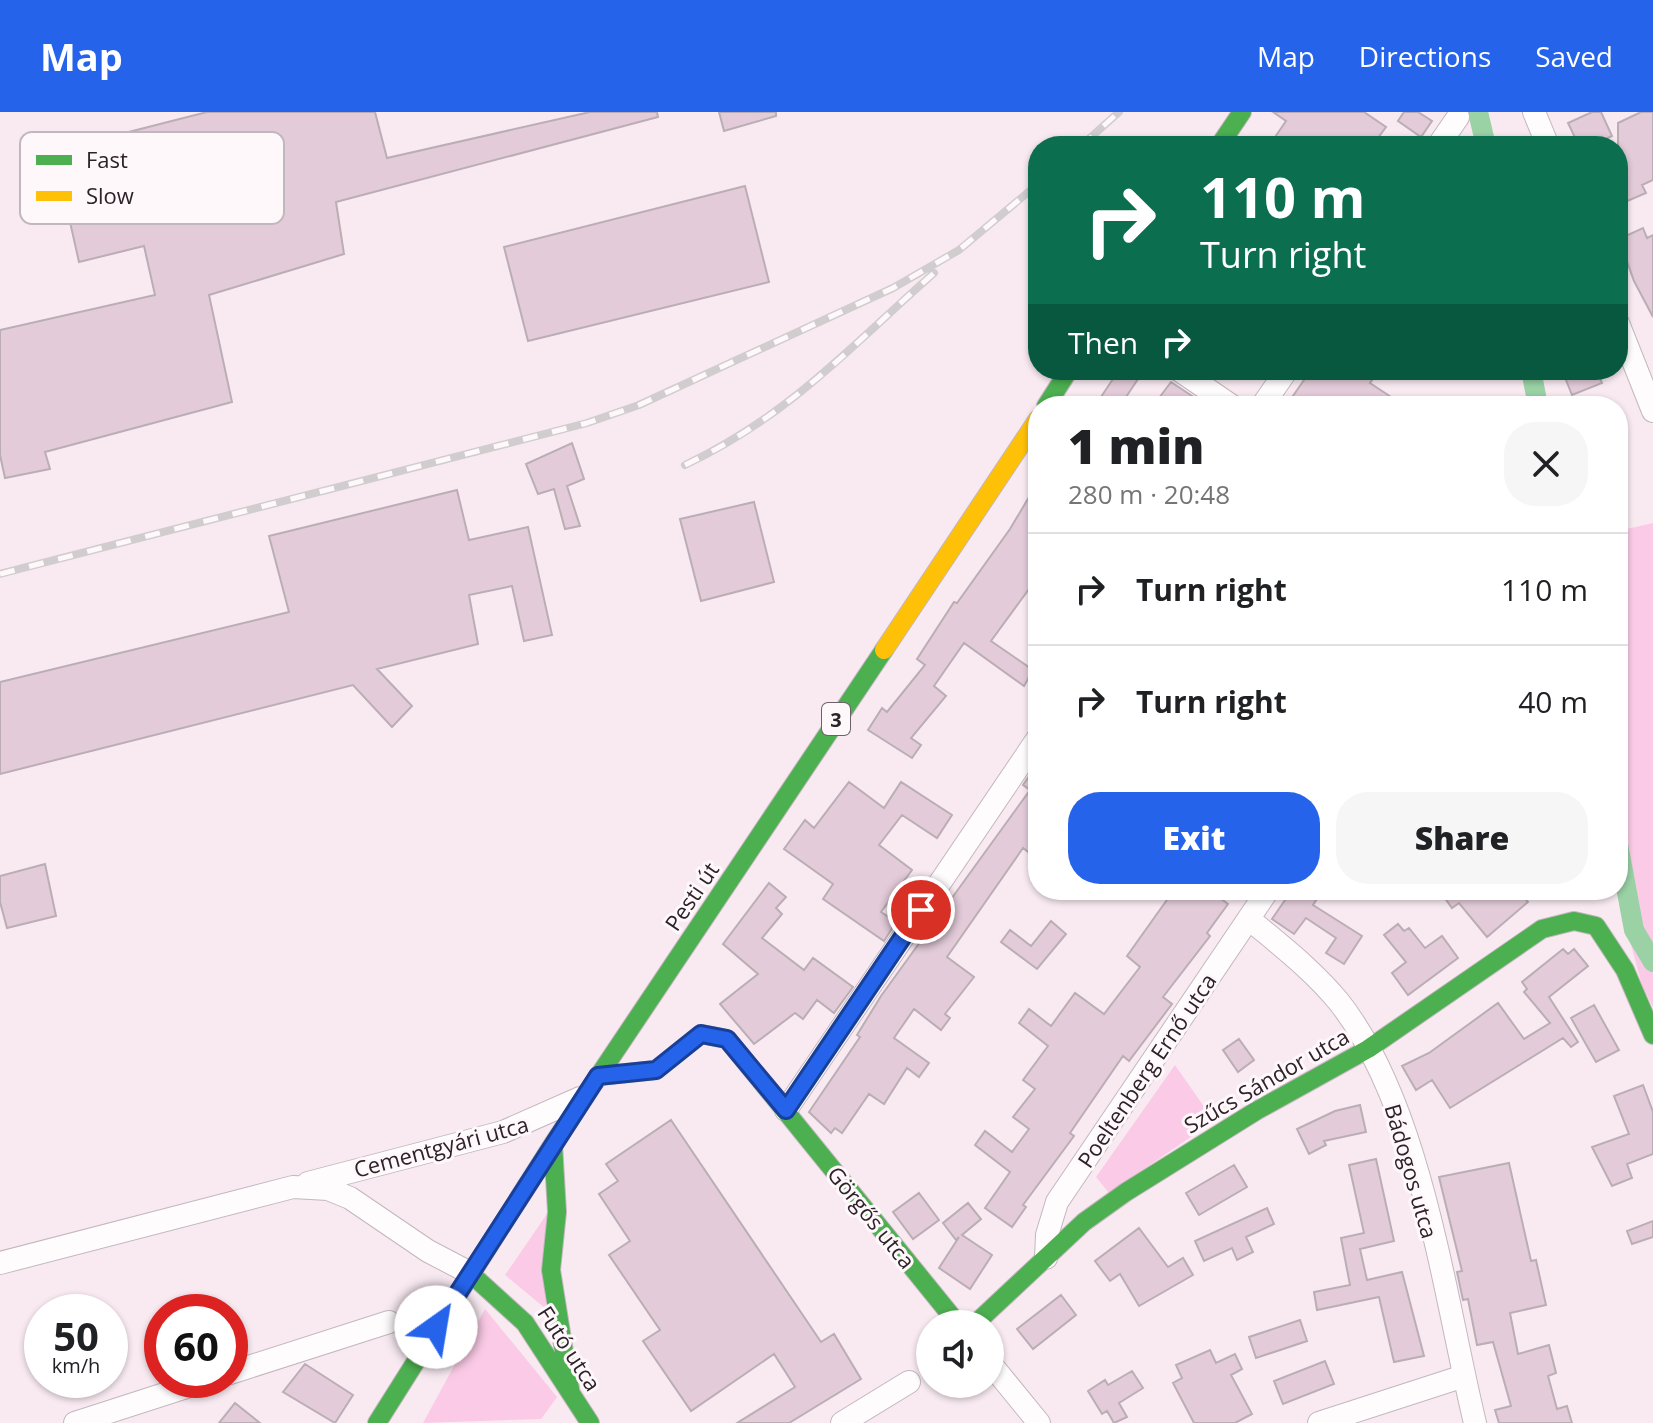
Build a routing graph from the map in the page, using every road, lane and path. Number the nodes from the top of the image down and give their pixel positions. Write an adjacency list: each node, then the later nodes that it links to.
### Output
1 (1242, 112): 4 (main road)
2 (1534, 112): 6 (street)
3 (1458, 117): 5 (street)
4 (1226, 136)
5 (1445, 136)
6 (1544, 136)
7 (1628, 348): 10 (street)
8 (1194, 380): 9 (street)
9 (1217, 396)
10 (1653, 411)
11 (1028, 434): 17 (main road, Pesti út / 3)
12 (1028, 753): 19 (street)
13 (1261, 900): 14 (street, Poeltenberg Ernő utca)
14 (1249, 919): 16 (street, Bádogos utca); 22 (street, Poeltenberg Ernő utca)
15 (1653, 1035): 16 (main road, Szűcs Sándor utca)
16 (1368, 1049): 22 (main road, Szűcs Sándor utca); 29 (street, Bádogos utca)
17 (598, 1076): 18 (main road, Pesti út / 3); 19 (main road, Görgős utca)
18 (584, 1096): 20 (main road, Pesti út / 3); 21 (street, Cementgyári utca)
19 (786, 1110): 25 (main road, Görgős utca)
20 (553, 1144): 24 (main road, Pesti út / 3); 32 (main road)
21 (293, 1187): 23 (street, Cementgyári utca); 24 (street, Cementgyári utca)
22 (1046, 1258): 26 (main road, Szűcs Sándor utca)
23 (0, 1263)
24 (470, 1273): 32 (main road, Futó utca); 35 (main road, Pesti út / 3)
25 (947, 1310)
26 (990, 1310)
27 (389, 1322): 28 (street)
28 (248, 1367)
29 (1464, 1376): 39 (street); 40 (street, Bádogos utca)
30 (1004, 1380): 38 (street)
31 (909, 1382): 37 (street)
32 (570, 1389): 36 (main road, Futó utca)
33 (152, 1398): 34 (street)
34 (75, 1423)
35 (377, 1423)
36 (590, 1423)
37 (842, 1423)
38 (1039, 1423)
39 (1319, 1423)
40 (1475, 1423)

